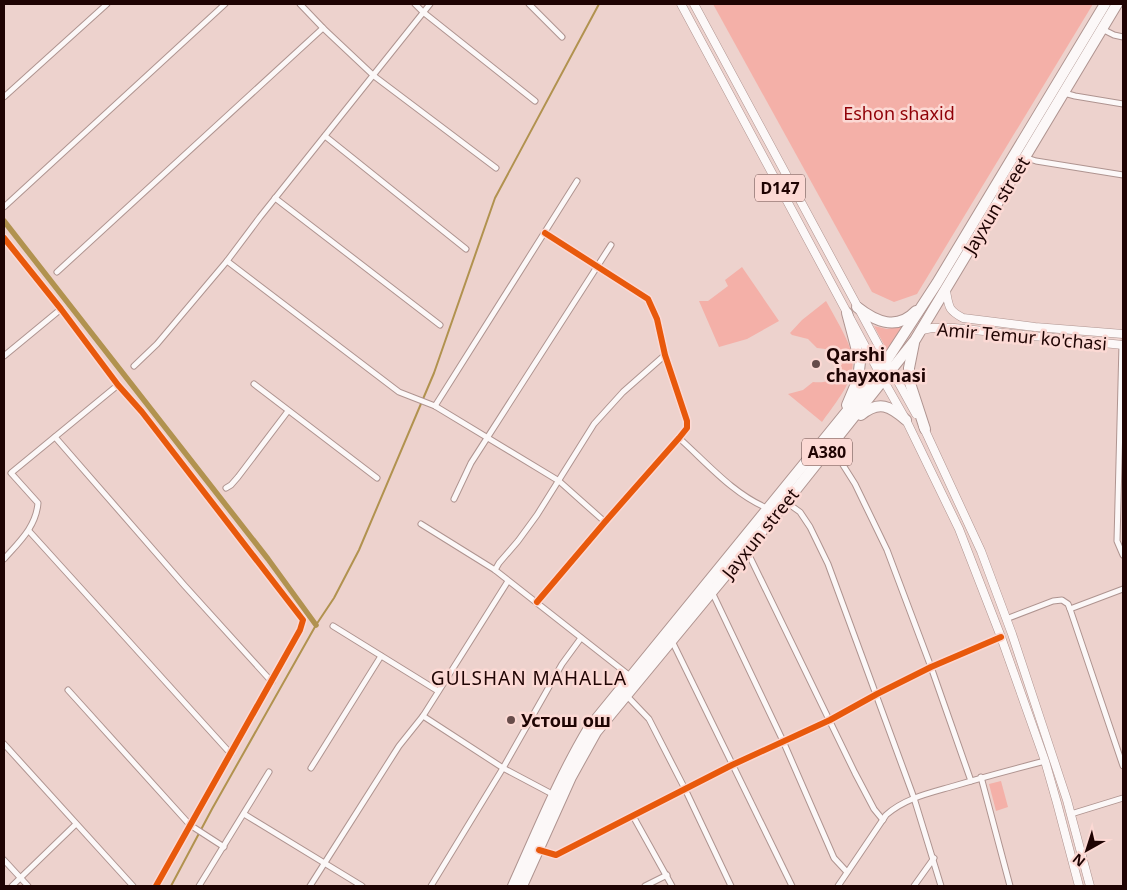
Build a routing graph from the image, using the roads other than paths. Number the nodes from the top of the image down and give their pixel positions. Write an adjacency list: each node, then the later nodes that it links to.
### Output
1 (107, 4): 18 (street)
2 (225, 4): 27 (street)
3 (300, 4): 12 (street)
4 (415, 4): 11 (street)
5 (430, 4): 11 (street)
6 (529, 4): 14 (street)
7 (681, 4): 39 (main road, D147)
8 (694, 4): 37 (main road, D147)
9 (1105, 4): 36 (highway, Jayxun street / A380)
10 (1116, 4): 13 (highway, Jayxun street / A380)
11 (423, 12): 16 (street); 19 (street)
12 (323, 28): 16 (street); 34 (street)
13 (1102, 29): 15 (street); 17 (highway, Jayxun street / A380)
14 (562, 37)
15 (1123, 37)
16 (374, 76): 21 (street); 23 (street)
17 (1064, 93): 20 (street); 22 (highway, Jayxun street / A380)
18 (4, 97)
19 (534, 101)
20 (1123, 104)
21 (325, 136): 26 (street); 31 (street)
22 (1024, 158): 24 (street); 35 (highway, Jayxun street / A380)
23 (496, 168)
24 (1123, 175)
25 (577, 181): 28 (street)
26 (275, 198): 32 (street); 40 (street)
27 (4, 207)
28 (545, 233): 33 (street); 52 (street)
29 (4, 238): 38 (street)
30 (611, 245): 33 (street)
31 (466, 249)
32 (227, 261): 48 (street); 52 (street)
33 (597, 267): 45 (street); 58 (street)
34 (57, 272)
35 (946, 290): 41 (highway, Jayxun street / A380); 42 (main road, Amir Temur ko'chasi)
36 (927, 299): 37 (highway); 47 (highway, Jayxun street / A380)
37 (857, 307): 47 (main road, D147)
38 (60, 309): 46 (street); 51 (street)
39 (847, 313): 49 (main road, D147); 55 (highway)
40 (440, 325)
41 (922, 330): 43 (highway, Jayxun street / A380); 44 (main road, Amir Temur ko'chasi)
42 (1123, 334)
43 (915, 340): 47 (highway, Jayxun street / A380); 56 (highway)
44 (1122, 344): 71 (street)
45 (665, 355): 59 (street); 62 (street)
46 (4, 356)
47 (889, 365): 49 (highway, Jayxun street / A380); 56 (main road)
48 (134, 366)
49 (882, 376): 54 (main road); 55 (highway, Jayxun street / A380)
50 (254, 384): 53 (street)
51 (118, 385): 57 (street); 87 (street)
52 (435, 406): 58 (street)
53 (288, 411): 61 (street); 63 (street)
54 (906, 420): 55 (highway); 81 (main road)
55 (845, 421): 60 (highway, Jayxun street / A380); 66 (highway, Jayxun street / A380)
56 (925, 429): 79 (main road)
57 (56, 437): 69 (street); 87 (street)
58 (488, 437): 62 (street); 64 (street)
59 (679, 438): 66 (street); 67 (street)
60 (831, 446): 65 (highway, Jayxun street / A380); 85 (street)
61 (377, 478)
62 (559, 481): 67 (street); 73 (street)
63 (226, 488)
64 (454, 499)
65 (786, 502): 70 (highway, Jayxun street / A380); 90 (street)
66 (767, 508): 86 (highway, Jayxun street / A380)
67 (604, 522): 77 (street)
68 (420, 524): 73 (street)
69 (29, 531): 72 (street); 96 (street)
70 (746, 550): 76 (highway, Jayxun street / A380); 93 (street)
71 (1123, 555)
72 (4, 558)
73 (495, 570): 74 (street)
74 (508, 581): 77 (street); 89 (street)
75 (1123, 589): 78 (street)
76 (712, 592): 83 (highway, Jayxun street / A380); 94 (street)
77 (537, 602): 82 (street)
78 (1070, 609): 79 (street); 99 (street)
79 (1006, 619): 105 (main road)
80 (333, 626): 84 (street)
81 (1001, 637): 85 (street); 97 (main road)
82 (581, 638): 86 (street); 101 (street)
83 (671, 641): 91 (highway, Jayxun street / A380); 98 (street)
84 (381, 656): 89 (street); 100 (street)
85 (931, 667): 90 (street); 104 (street)
86 (630, 676): 108 (highway, Jayxun street / A380)
87 (272, 682): 96 (street)
88 (68, 690): 116 (street)
89 (438, 691): 92 (street)
90 (877, 694): 93 (street); 109 (street)
91 (627, 696): 106 (street); 118 (highway, Jayxun street / A380)
92 (423, 716): 101 (street); 121 (street)
93 (830, 720): 94 (street); 114 (street)
94 (783, 741): 98 (street); 122 (street)
95 (4, 744): 115 (street)
96 (231, 754): 116 (street)
97 (1045, 761): 103 (street); 107 (main road)
98 (732, 766): 106 (street); 138 (street)
99 (1123, 766)
100 (311, 768)
101 (503, 768): 108 (street); 132 (street)
102 (269, 772): 111 (street)
103 (981, 778): 104 (street); 142 (street)
104 (971, 781): 109 (street)
105 (1062, 786): 107 (main road); 112 (main road)
106 (685, 789): 113 (street); 137 (street)
107 (1053, 789): 143 (main road)
108 (554, 795): 133 (highway, Jayxun street / A380)
109 (914, 798): 114 (street); 119 (street)
110 (1123, 798): 112 (street)
111 (244, 814): 117 (street); 121 (street)
112 (1071, 814): 144 (main road)
113 (633, 816): 118 (street); 123 (street)
114 (883, 820): 122 (street)
115 (76, 824): 124 (street); 127 (street)
116 (192, 826): 117 (street); 128 (street)
117 (224, 847): 129 (street)
118 (539, 850): 134 (highway, Jayxun street / A380)
119 (934, 858): 140 (street); 141 (street)
120 (4, 860): 124 (street)
121 (324, 864): 130 (street); 131 (street)
122 (847, 872): 139 (street)
123 (666, 876): 135 (street); 136 (street)
124 (20, 878): 125 (street); 126 (street)
125 (12, 886)
126 (28, 886)
127 (133, 886)
128 (156, 886)
129 (199, 886)
130 (310, 886)
131 (362, 886)
132 (431, 886)
133 (513, 886)
134 (522, 886)
135 (645, 886)
136 (672, 886)
137 (730, 886)
138 (792, 886)
139 (838, 886)
140 (914, 886)
141 (941, 886)
142 (1010, 886)
143 (1079, 886)
144 (1090, 886)

